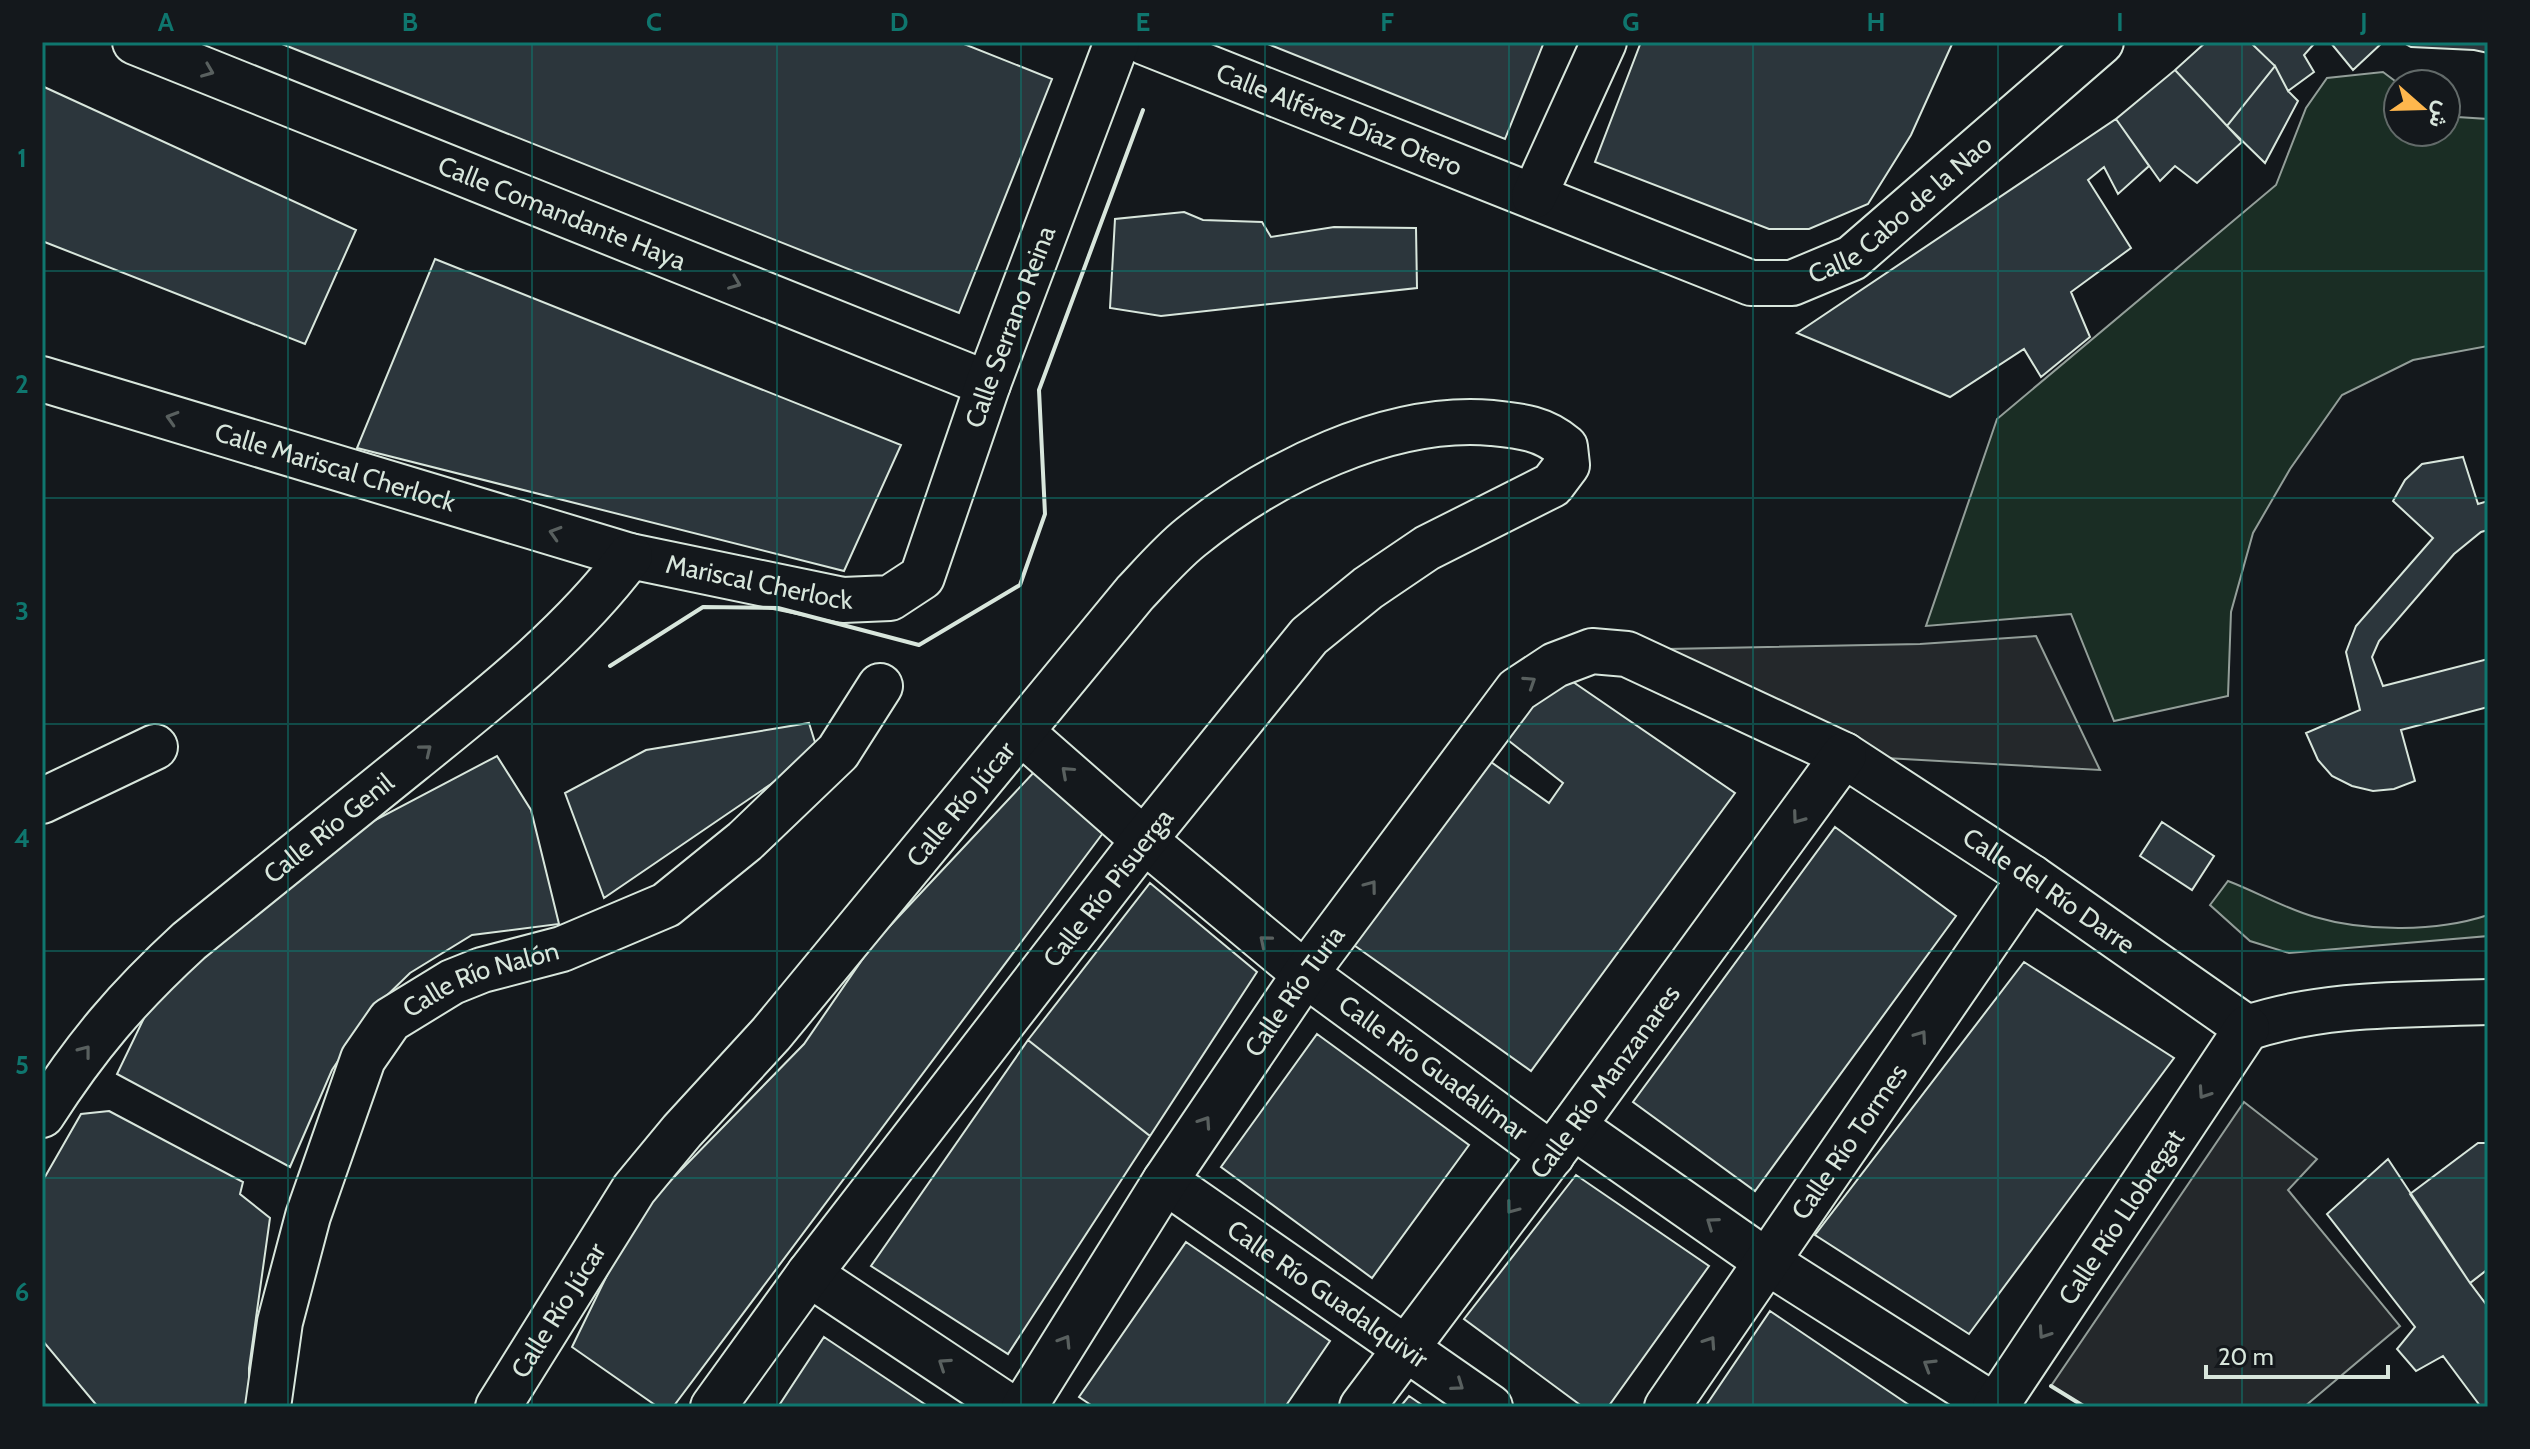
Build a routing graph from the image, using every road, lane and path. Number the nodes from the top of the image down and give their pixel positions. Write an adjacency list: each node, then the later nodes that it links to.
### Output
1 (135, 42): 8 (street, Calle Comandante Haya, one-way to 8)
2 (1117, 42): 8 (street, Calle Serrano Reina)
3 (1144, 42): 6 (street, Calle Alférez Díaz Otero)
4 (1604, 42): 6 (street)
5 (2101, 42): 6 (street, Calle Cabo de la Nao)
6 (1534, 196)
7 (42, 379): 10 (street, Calle Mariscal Cherlock, one-way to 7)
8 (988, 384): 11 (street, Calle Serrano Reina)
9 (1565, 447): 14 (street, Calle Río Júcar); 18 (street, Calle Río Pisuerga)
10 (630, 556): 11 (street, Mariscal Cherlock); 23 (street, Calle Río Genil, one-way to 10)
11 (890, 598)
12 (1627, 654): 16 (street, Calle del Río Darre); 20 (street, Calle Río Turia, one-way to 12)
13 (880, 686): 29 (street, Calle Río Nalón)
14 (1021, 732): 18 (street, Calle Río Guadalimar, one-way to 14); 30 (street, Calle Río Júcar)
15 (155, 747): 17 (street)
16 (1844, 755): 19 (street, Calle del Río Darre); 24 (street, Calle Río Manzanares, one-way to 24)
17 (42, 801)
18 (1144, 840): 20 (street, Calle Río Guadalimar, one-way to 18); 27 (street, Calle Río Pisuerga)
19 (2031, 877): 22 (street, Calle del Río Darre); 26 (street, Calle Río Tormes, one-way to 19)
20 (1305, 974): 24 (street, Calle Río Guadalimar); 25 (street, Calle Río Turia, one-way to 20)
21 (2488, 1002): 22 (street)
22 (2247, 1028): 37 (street, Calle Río Llobregat, one-way to 37)
23 (42, 1115)
24 (1563, 1140): 26 (street, Calle Río Guadalimar, one-way to 24); 28 (street, Calle Río Manzanares, one-way to 28)
25 (1165, 1181): 28 (street, Calle Río Guadalquivir); 33 (street, Calle Río Turia, one-way to 25)
26 (1766, 1261): 36 (street, Calle Río Tormes, one-way to 26); 37 (street, Calle Río Guadalimar, one-way to 26)
27 (809, 1274): 31 (street, Calle Río Pisuerga); 32 (street, one-way to 27)
28 (1405, 1349): 34 (street, Calle Río Manzanares); 35 (street, Calle Río Guadalquivir, one-way to 35)
29 (268, 1407)
30 (498, 1407)
31 (713, 1407)
32 (1009, 1407)
33 (1024, 1407)
34 (1362, 1407)
35 (1490, 1407)
36 (1667, 1407)
37 (1995, 1407)

